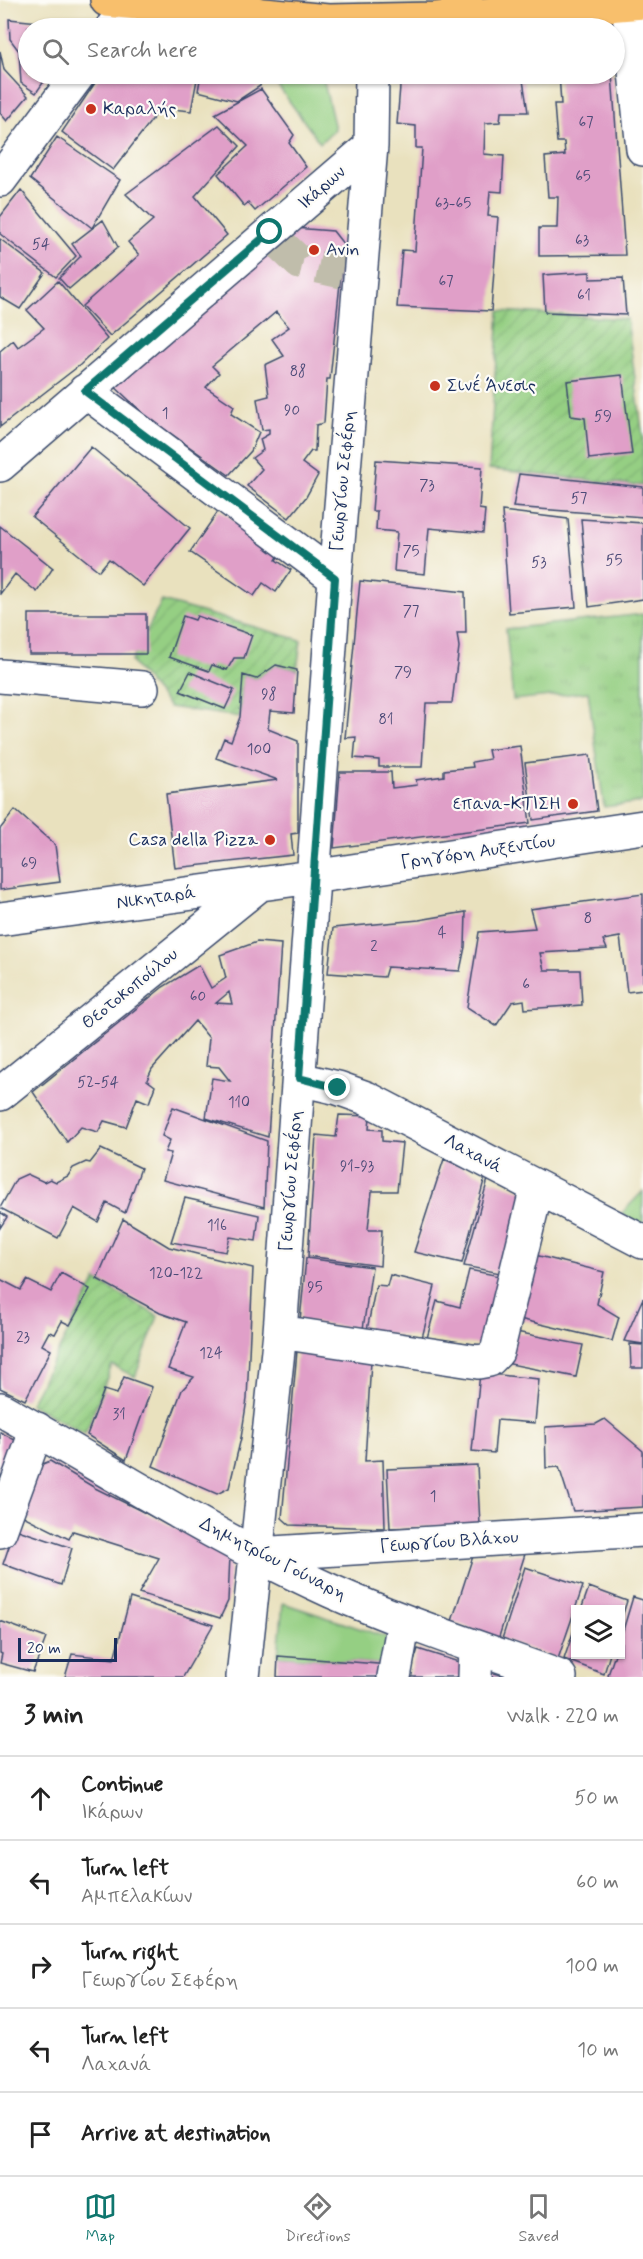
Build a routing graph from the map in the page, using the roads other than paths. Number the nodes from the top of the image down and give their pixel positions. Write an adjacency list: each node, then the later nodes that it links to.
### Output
1 (119, 1): 4 (street); 5 (main road)
2 (636, 3): 3 (main road); 10 (street)
3 (372, 17): 6 (main road)
4 (115, 18)
5 (280, 18)
6 (331, 18)
7 (72, 84): 11 (street)
8 (372, 84): 9 (street, Γεωργίου Σεφέρη)
9 (371, 146): 12 (street, Ικάρων); 14 (street, Γεωργίου Σεφέρη)
10 (643, 149)
11 (0, 180)
12 (85, 391): 13 (street, Ικάρων); 14 (street)
13 (0, 465)
14 (335, 578): 18 (street, Γεωργίου Σεφέρη)
15 (0, 676): 16 (street)
16 (142, 688)
17 (643, 827): 18 (street, Γρηγόρη Αυξεντίου)
18 (312, 877): 19 (street, Νικηταρά); 21 (street, Γεωργίου Σεφέρη)
19 (260, 884): 20 (street, Νικηταρά); 22 (street, Θεοτοκοπούλου)
20 (0, 919)
21 (299, 1078): 23 (street, Λαχανά); 25 (street, Γεωργίου Σεφέρη)
22 (0, 1094)
23 (537, 1187): 24 (street, Λαχανά); 25 (street)
24 (643, 1242)
25 (280, 1332): 30 (street, Γεωργίου Σεφέρη)
26 (0, 1409): 27 (street, Δημητρίου Γούναρη)
27 (37, 1430): 29 (street); 30 (street, Δημητρίου Γούναρη)
28 (643, 1530): 30 (street, Γεωργίου Βλάχου)
29 (0, 1531)
30 (255, 1554): 31 (street, Δημητρίου Γούναρη); 32 (street, Γεωργίου Σεφέρη)
31 (404, 1621): 33 (street, Δημητρίου Γούναρη); 36 (street)
32 (246, 1640): 34 (street); 35 (street, Γεωργίου Σεφέρη)
33 (476, 1662): 37 (street, Δημητρίου Γούναρη)
34 (223, 1677)
35 (243, 1677)
36 (394, 1677)
37 (560, 1677)

